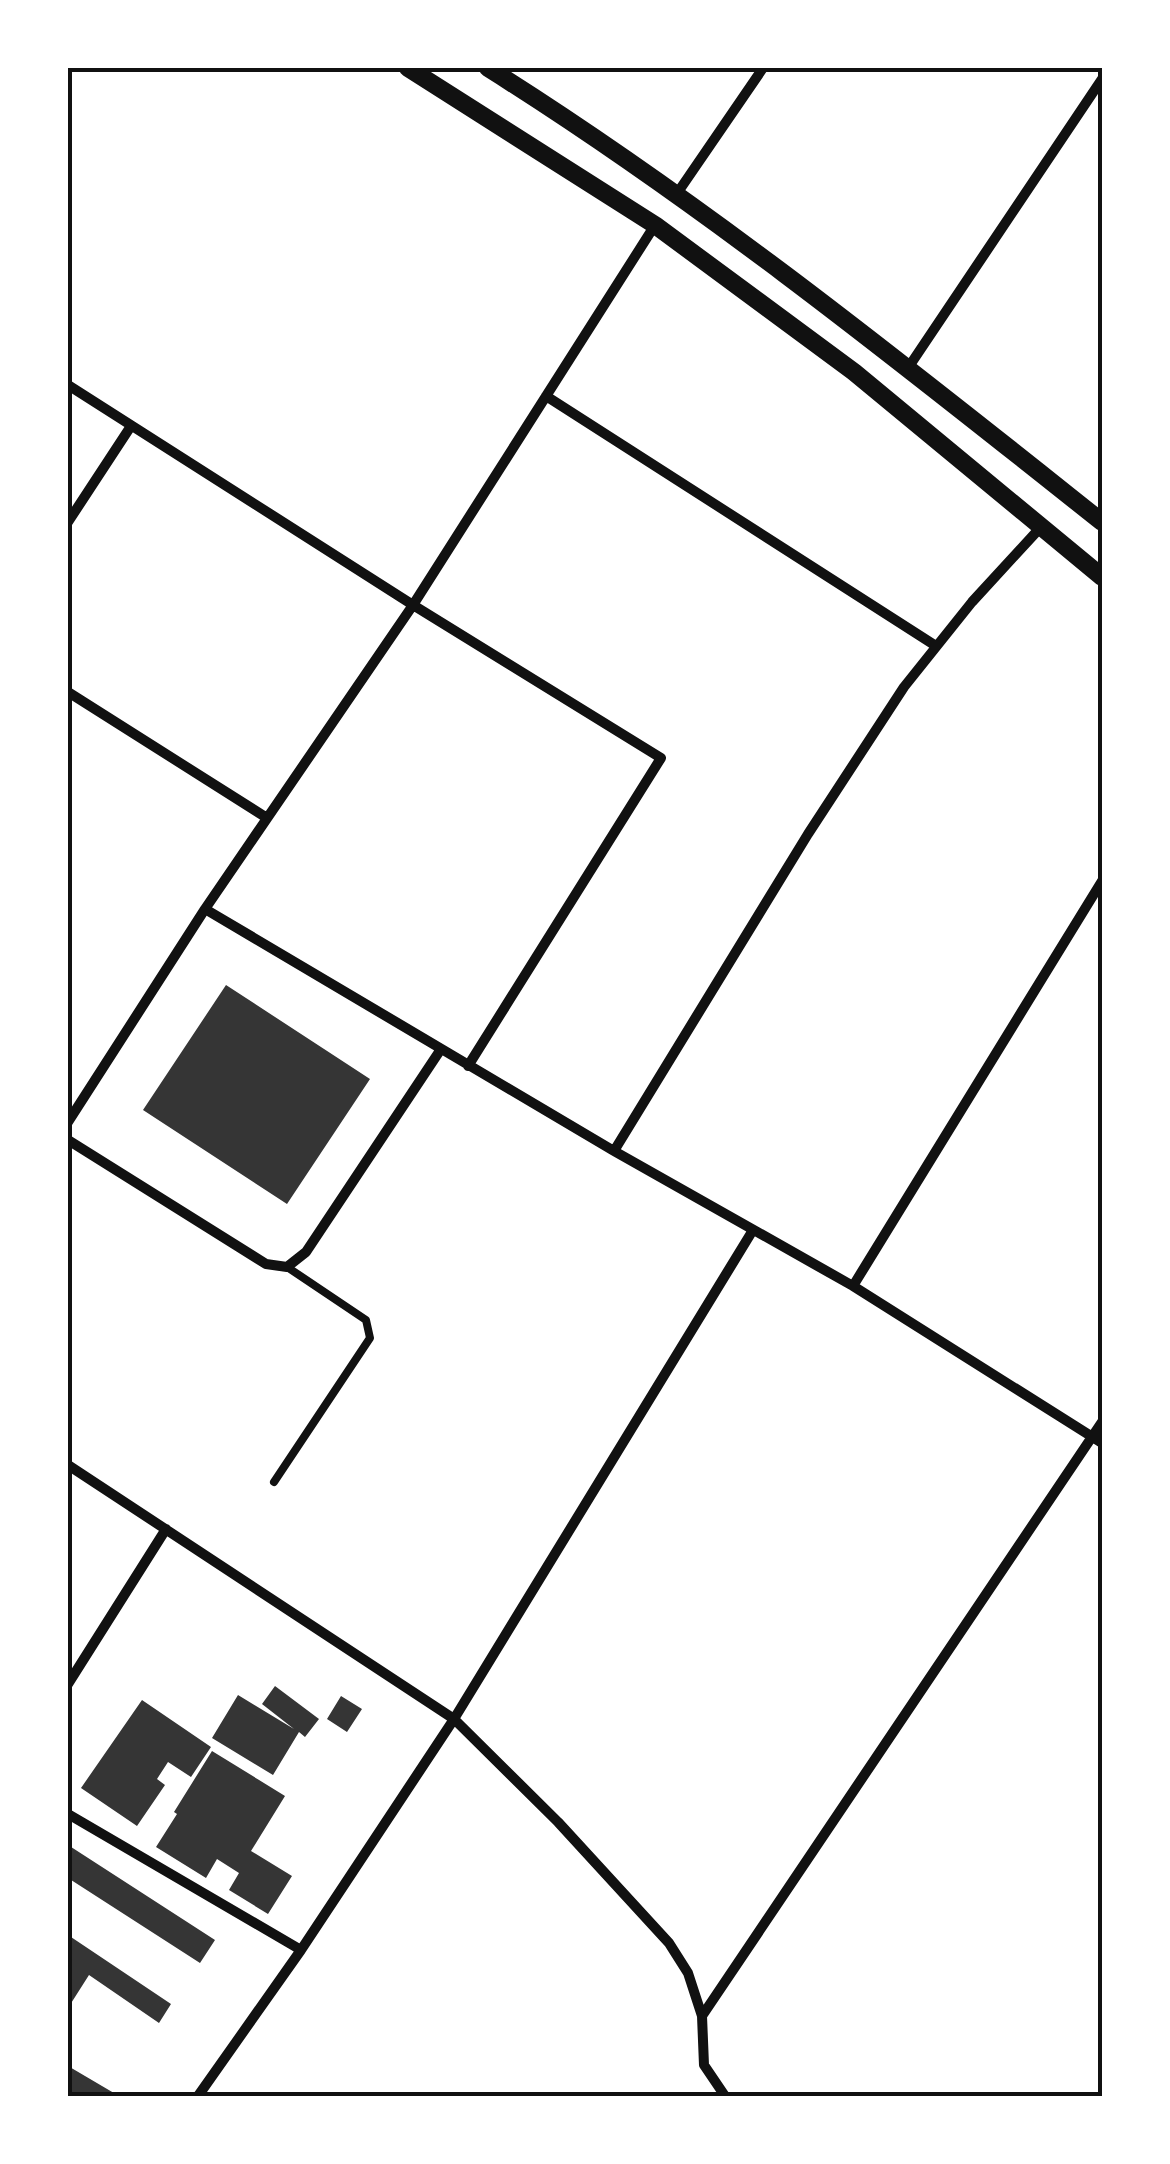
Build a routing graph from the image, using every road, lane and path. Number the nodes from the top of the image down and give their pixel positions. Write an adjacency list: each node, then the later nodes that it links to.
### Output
1 (408, 68): 6 (street)
2 (488, 68): 5 (street)
3 (764, 68): 5 (street)
4 (1102, 79): 7 (street)
5 (676, 195): 7 (street)
6 (655, 225): 9 (street); 13 (street)
7 (908, 368): 12 (street)
8 (68, 385): 10 (street)
9 (546, 396): 15 (street); 16 (street)
10 (131, 426): 11 (street); 15 (street)
11 (68, 522)
12 (1102, 522)
13 (1040, 528): 14 (street); 16 (street)
14 (1101, 573)
15 (413, 605): 18 (street); 22 (street)
16 (936, 646): 25 (street)
17 (68, 692): 18 (street)
18 (267, 818): 20 (street)
19 (1102, 881): 28 (street)
20 (205, 909): 21 (street); 23 (street)
21 (441, 1049): 22 (street); 27 (street)
22 (468, 1066): 25 (street)
23 (68, 1122)
24 (68, 1140): 27 (street)
25 (614, 1151): 26 (street)
26 (753, 1230): 28 (street); 35 (street)
27 (287, 1267): 32 (lane)
28 (853, 1286): 30 (street)
29 (1102, 1422): 30 (street)
30 (1098, 1440): 38 (street)
31 (68, 1465): 33 (street)
32 (274, 1482)
33 (166, 1529): 34 (street); 35 (street)
34 (68, 1684)
35 (454, 1719): 37 (street); 38 (street)
36 (68, 1814): 37 (street)
37 (301, 1950): 39 (street)
38 (702, 2016): 40 (street)
39 (198, 2096)
40 (725, 2096)

